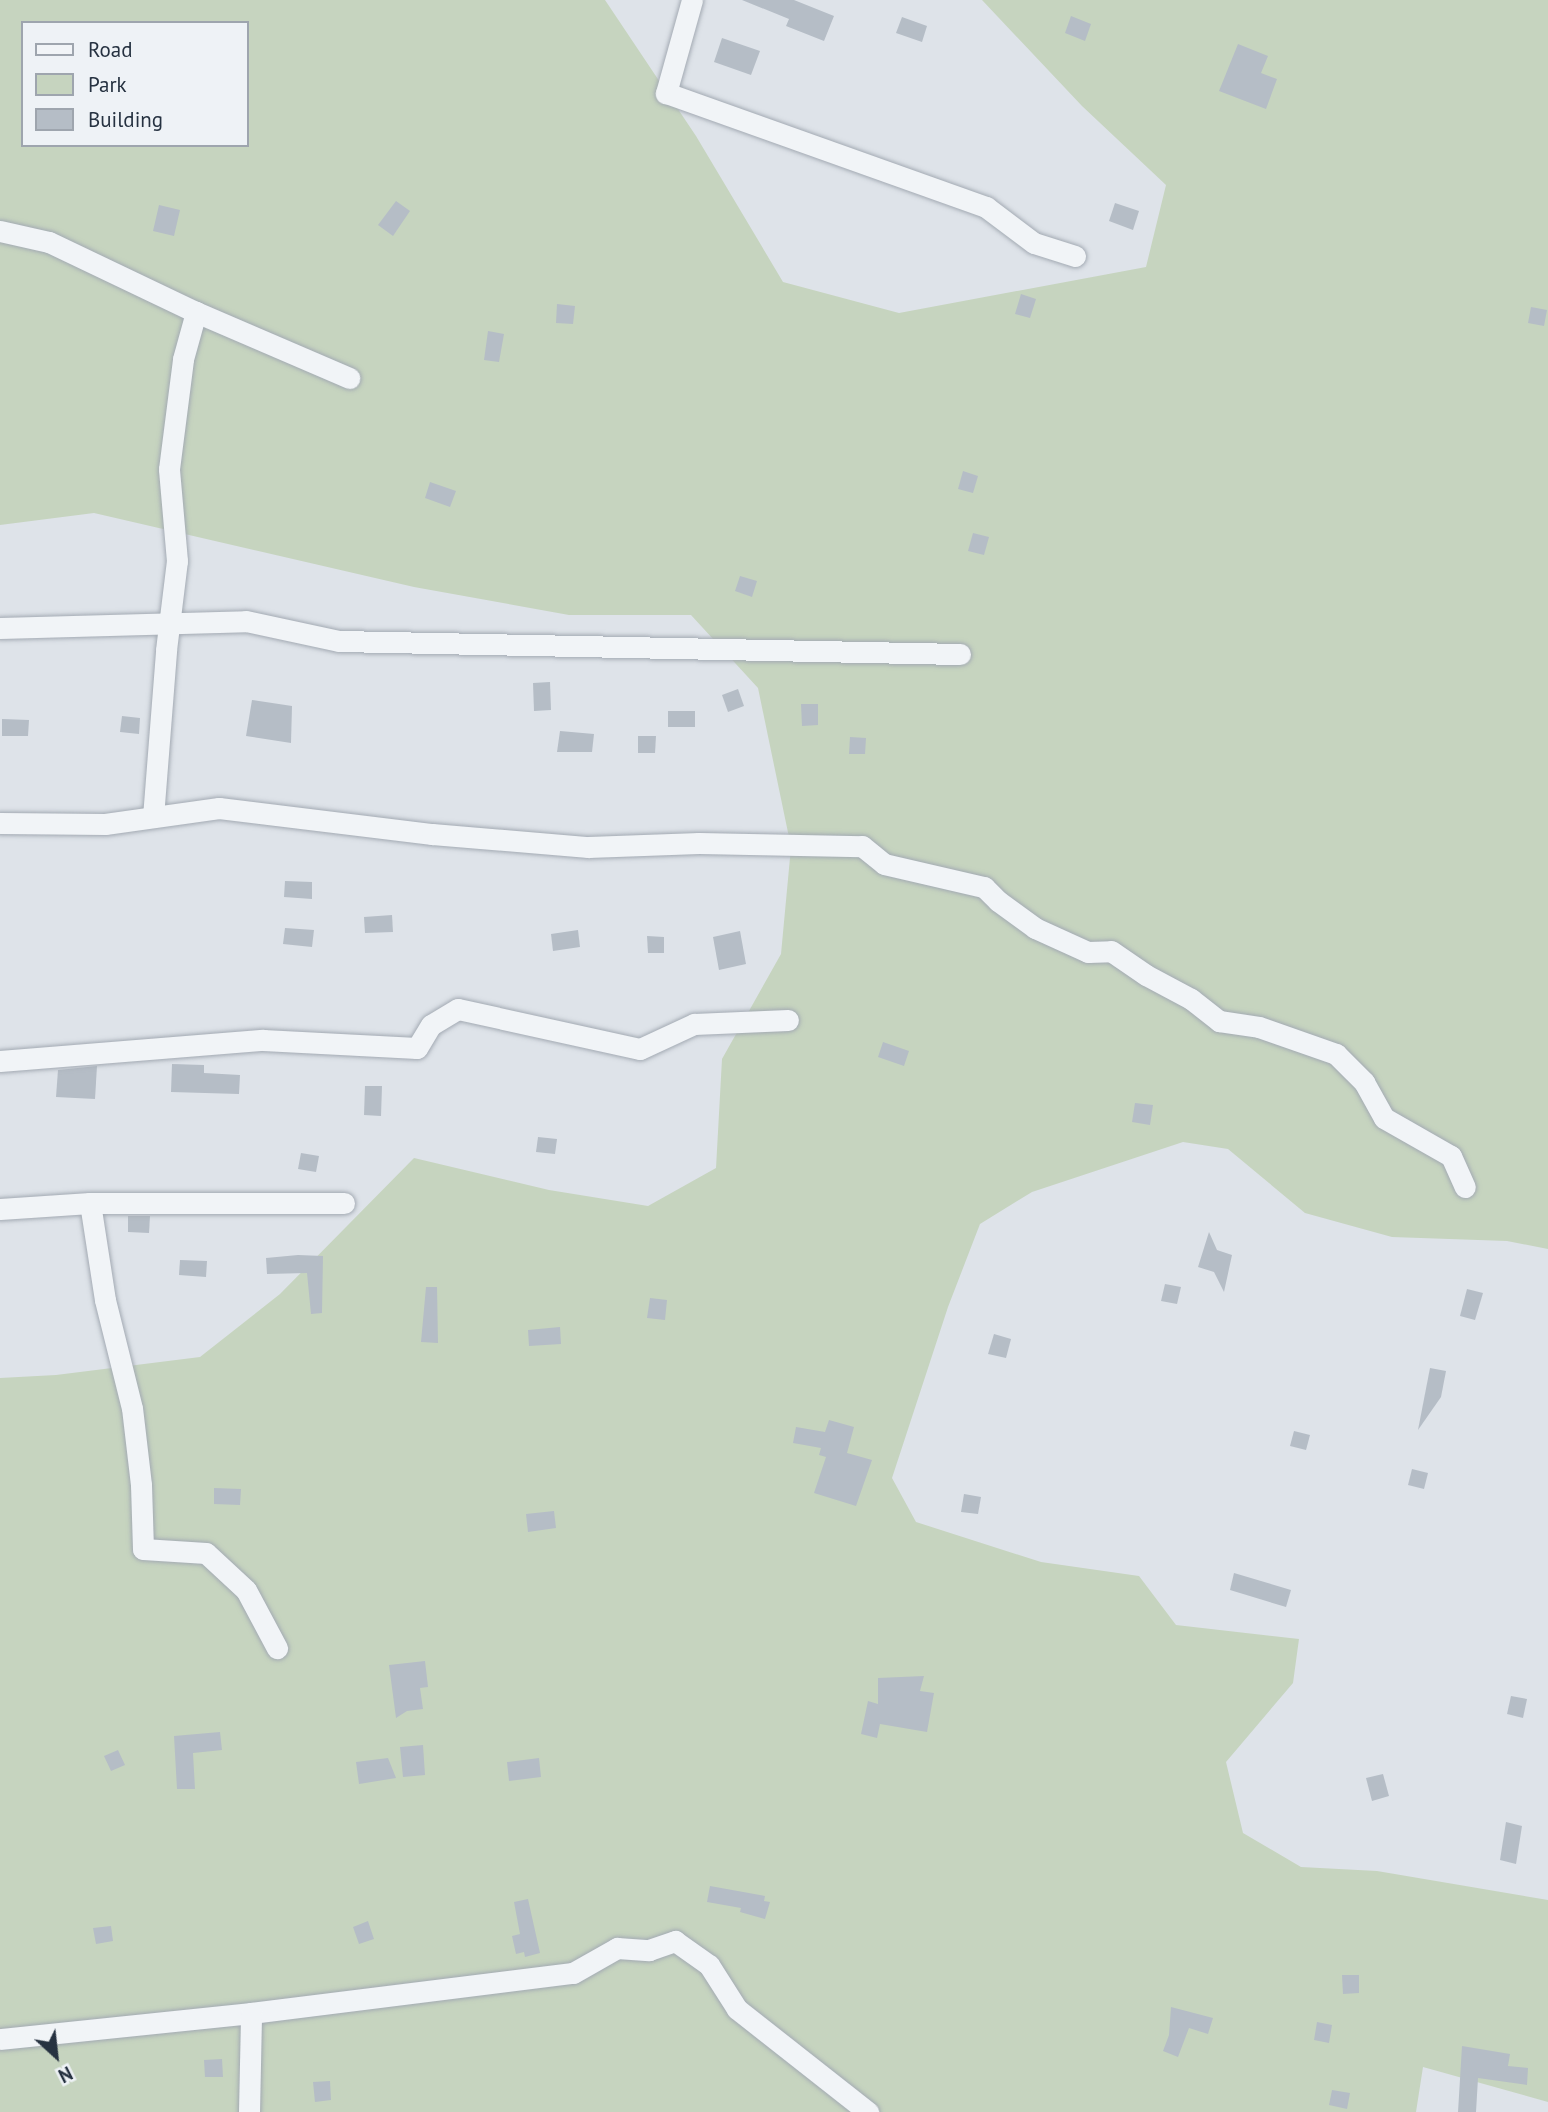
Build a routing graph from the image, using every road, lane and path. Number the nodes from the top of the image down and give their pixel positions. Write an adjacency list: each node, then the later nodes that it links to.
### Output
1 (692, 0): 3 (street)
2 (0, 230): 4 (street)
3 (1075, 256)
4 (196, 312): 5 (street); 6 (street)
5 (349, 378)
6 (172, 622): 7 (street); 8 (street); 9 (street)
7 (0, 628)
8 (960, 654)
9 (153, 817): 10 (street); 13 (street)
10 (0, 823)
11 (789, 1020): 12 (street)
12 (0, 1061)
13 (1465, 1186)
14 (90, 1203): 15 (street); 16 (street); 17 (street)
15 (344, 1203)
16 (0, 1209)
17 (277, 1648)
18 (251, 2013): 19 (street); 20 (street); 21 (street)
19 (0, 2039)
20 (250, 2112)
21 (868, 2112)

